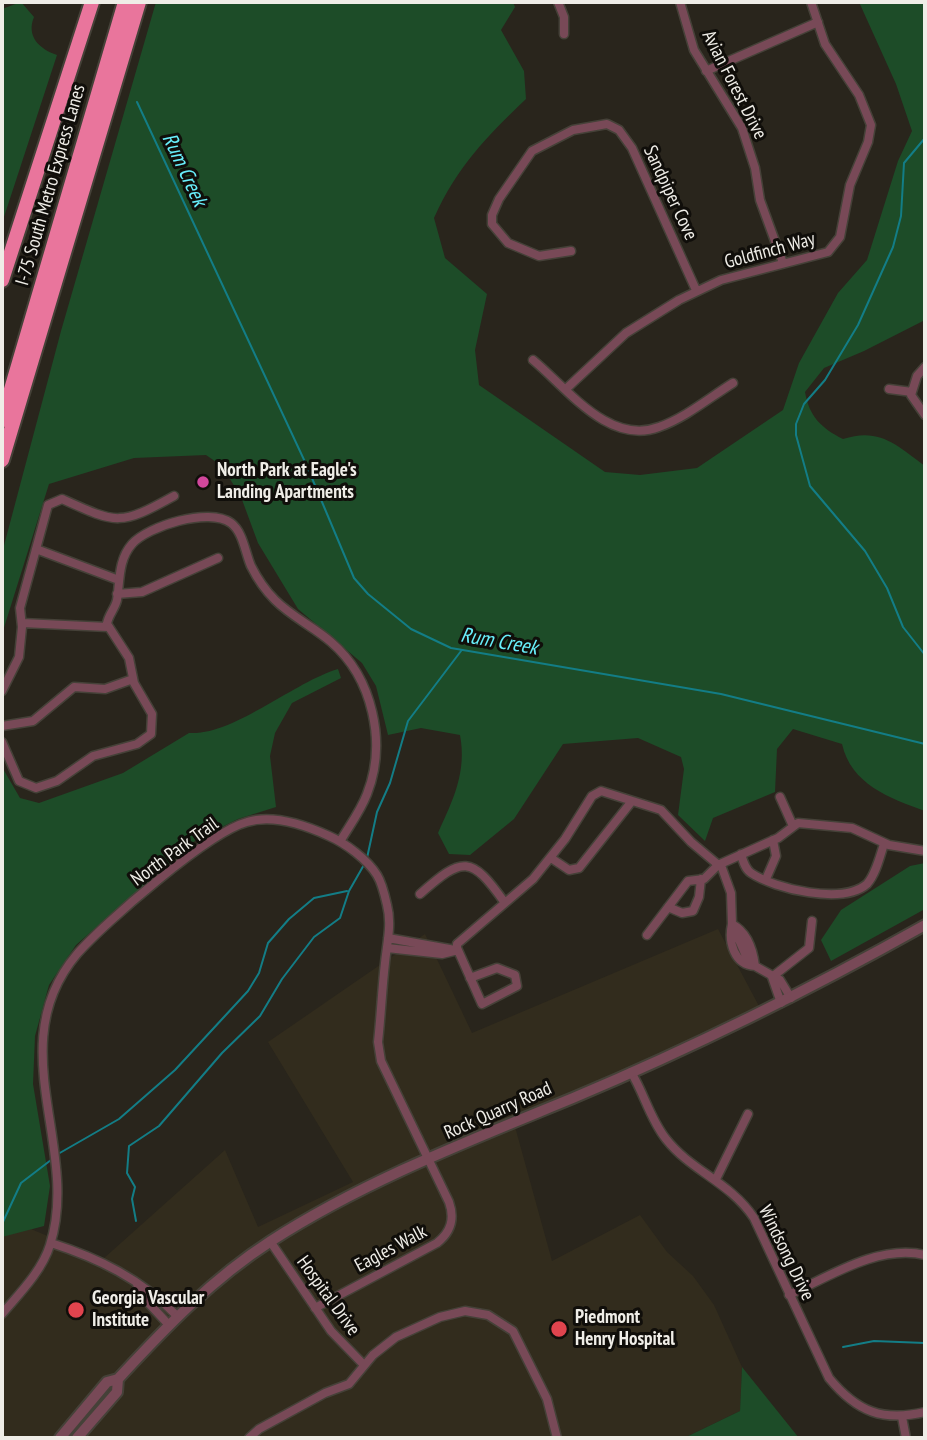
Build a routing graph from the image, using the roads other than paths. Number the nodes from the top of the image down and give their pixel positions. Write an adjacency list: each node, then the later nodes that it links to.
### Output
1 (92, 2): 12 (highway)
2 (125, 2): 21 (highway, I-75 South Metro Express Lanes)
3 (139, 2): 22 (highway)
4 (558, 2): 8 (street)
5 (680, 2): 9 (street, Avian Forest Drive)
6 (811, 2): 7 (street, Goldfinch Way)
7 (818, 22): 9 (street); 11 (street, Goldfinch Way)
8 (564, 34)
9 (706, 71): 11 (street, Avian Forest Drive)
10 (571, 251): 13 (street, Sandpiper Cove)
11 (783, 263): 13 (street, Goldfinch Way)
12 (2, 280)
13 (696, 290): 17 (street, Goldfinch Way)
14 (533, 360): 17 (street)
15 (925, 367): 19 (street)
16 (733, 383): 17 (street)
17 (567, 388)
18 (889, 389): 19 (street)
19 (912, 392): 20 (street)
20 (925, 415)
21 (2, 420)
22 (2, 460)
23 (174, 496): 24 (street)
24 (36, 549): 26 (street); 28 (street)
25 (218, 558): 27 (street)
26 (116, 579): 27 (street); 37 (street)
27 (117, 593): 29 (street)
28 (22, 623): 29 (street); 31 (street)
29 (108, 627): 30 (street)
30 (133, 679): 32 (street); 33 (street)
31 (2, 691)
32 (2, 726)
33 (2, 741)
34 (780, 797): 36 (street)
35 (632, 800): 42 (street); 42 (street); 43 (street)
36 (793, 827): 38 (street); 39 (street)
37 (341, 840): 53 (street, North Park Trail); 65 (street, North Park Trail)
38 (774, 840): 41 (street); 45 (street)
39 (884, 844): 40 (street); 45 (street)
40 (925, 851)
41 (741, 854): 43 (street); 45 (street)
42 (551, 858): 47 (street)
43 (718, 865): 44 (street); 50 (street)
44 (701, 879): 48 (street); 48 (street)
45 (766, 879)
46 (420, 894): 47 (street)
47 (505, 902): 55 (street)
48 (668, 907): 52 (street)
49 (812, 921): 57 (street)
50 (732, 924): 56 (street); 56 (street)
51 (925, 925): 59 (street, Rock Quarry Road)
52 (647, 935)
53 (388, 938): 54 (street, North Park Trail); 55 (street)
54 (387, 948): 55 (street); 62 (street, North Park Trail)
55 (458, 950): 58 (street)
56 (755, 966): 57 (street)
57 (772, 977): 59 (street)
58 (471, 978): 58 (street)
59 (786, 1000): 60 (street, Rock Quarry Road)
60 (631, 1072): 62 (street, Rock Quarry Road); 63 (street, Windsong Drive)
61 (748, 1114): 63 (street)
62 (429, 1160): 64 (street, Rock Quarry Road); 68 (street, Eagles Walk)
63 (716, 1180): 67 (street, Windsong Drive)
64 (270, 1241): 68 (street, Hospital Drive); 70 (street, Rock Quarry Road)
65 (51, 1243): 69 (street, North Park Trail); 70 (street)
66 (925, 1255): 67 (street)
67 (789, 1295): 74 (street, Windsong Drive)
68 (315, 1308): 71 (street, Hospital Drive)
69 (2, 1314)
70 (172, 1320): 72 (street, Rock Quarry Road)
71 (364, 1365): 77 (street, Hospital Drive); 78 (street, Hospital Drive)
72 (118, 1379): 75 (street, Rock Quarry Road); 76 (street, Rock Quarry Road)
73 (925, 1412): 74 (street, Windsong Drive)
74 (902, 1417): 79 (street)
75 (60, 1438)
76 (77, 1438)
77 (249, 1438)
78 (557, 1438)
79 (906, 1438)

